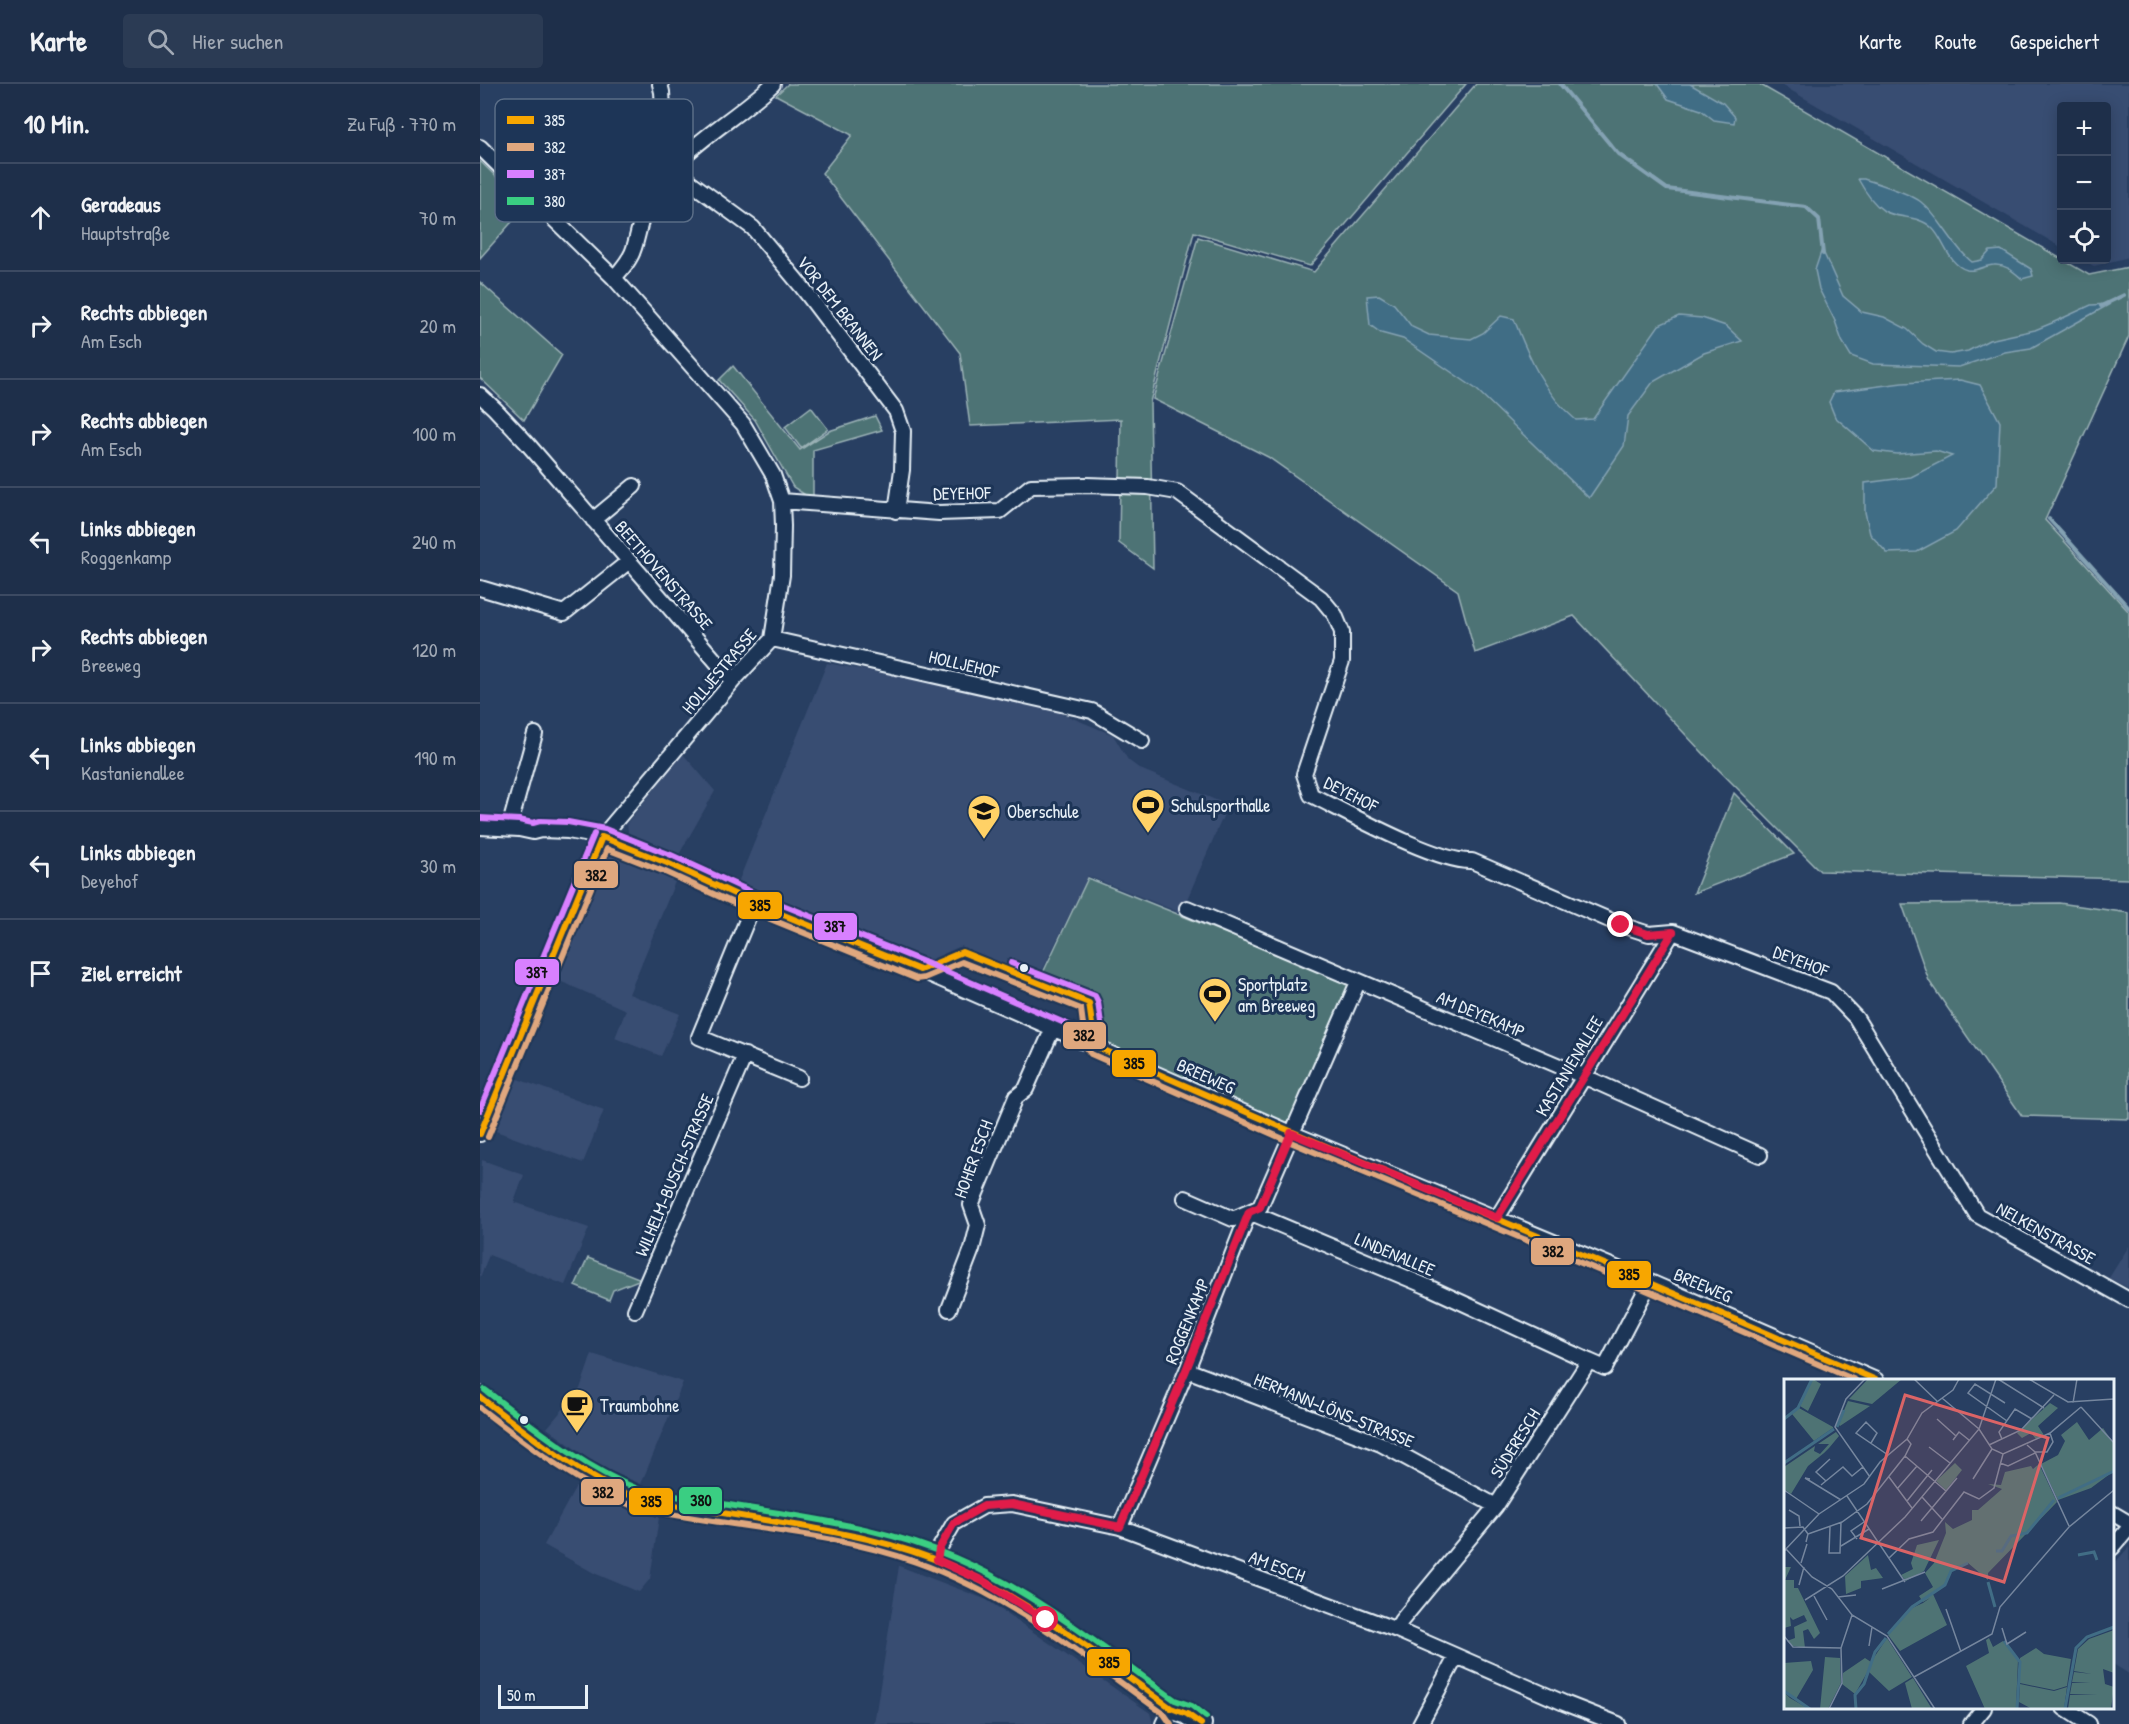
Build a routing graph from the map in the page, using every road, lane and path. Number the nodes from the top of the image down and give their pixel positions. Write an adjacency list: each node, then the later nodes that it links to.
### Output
1 (660, 84): 3 (street)
2 (773, 84): 4 (street)
3 (663, 99)
4 (693, 146)
5 (480, 147): 6 (street, HOLLJESTRASSE)
6 (495, 162)
7 (693, 187): 14 (street, VOR DEM BRANNEN)
8 (557, 222): 10 (street, HOLLJESTRASSE)
9 (641, 222): 10 (street)
10 (614, 278): 13 (street, HOLLJESTRASSE)
11 (480, 395): 15 (street, BEETHOVENSTRASSE)
12 (634, 486): 15 (street, BEETHOVENSTRASSE)
13 (782, 501): 14 (street, DEYEHOF); 18 (street, HOLLJESTRASSE)
14 (896, 510): 27 (street, DEYEHOF)
15 (593, 520): 16 (street, BEETHOVENSTRASSE)
16 (628, 562): 17 (street); 19 (street, BEETHOVENSTRASSE)
17 (480, 588)
18 (772, 639): 19 (street, HOLLJESTRASSE); 21 (street, HOLLJEHOF)
19 (733, 681): 24 (street, HOLLJESTRASSE)
20 (535, 734): 23 (street)
21 (1142, 741)
22 (480, 827): 23 (street, BREEWEG)
23 (509, 828): 24 (street, BREEWEG)
24 (602, 837): 25 (street, BREEWEG); 34 (street, HOLLJESTRASSE)
25 (754, 903): 29 (street, BREEWEG); 30 (street)
26 (1187, 908): 28 (street, AM DEYEKAMP)
27 (1673, 932): 31 (street, KASTANIENALLEE); 38 (street, DEYEHOF)
28 (1358, 982): 31 (street, AM DEYEKAMP); 33 (street, ROGGENKAMP)
29 (1053, 1028): 33 (street, BREEWEG); 42 (street, HOHER ESCH)
30 (745, 1055): 32 (street); 43 (street, WILHELM-BUSCH-STRASSE)
31 (1583, 1076): 35 (street, AM DEYEKAMP); 39 (street, KASTANIENALLEE)
32 (799, 1078)
33 (1291, 1133): 37 (street, ROGGENKAMP); 39 (street, BREEWEG)
34 (480, 1134)
35 (1760, 1155)
36 (1185, 1198): 37 (street, LINDENALLEE)
37 (1249, 1212): 44 (street, LINDENALLEE); 45 (street, ROGGENKAMP)
38 (1977, 1215): 41 (street, NELKENSTRASSE)
39 (1497, 1218): 40 (street, BREEWEG)
40 (1650, 1282): 44 (street); 46 (street, BREEWEG)
41 (2129, 1300)
42 (949, 1309)
43 (635, 1310)
44 (1589, 1361): 48 (street, SÜDERESCH)
45 (1186, 1370): 48 (street, HERMANN-LÖNS-STRASSE); 51 (street, ROGGENKAMP)
46 (1874, 1379)
47 (480, 1397): 54 (main road)
48 (1496, 1506): 55 (street, SÜDERESCH)
49 (2114, 1515): 50 (street)
50 (2129, 1523)
51 (1120, 1527): 54 (street, AM ESCH); 55 (street, AM ESCH)
52 (2129, 1528): 53 (street)
53 (2114, 1546)
54 (937, 1560): 59 (main road)
55 (1397, 1630): 56 (street, AM ESCH)
56 (1456, 1658): 61 (street); 62 (street, AM ESCH)
57 (1982, 1709): 63 (street)
58 (2067, 1709): 64 (street)
59 (1172, 1719): 60 (main road)
60 (1202, 1724)
61 (1420, 1724)
62 (1618, 1724)
63 (1971, 1724)
64 (2089, 1724)

